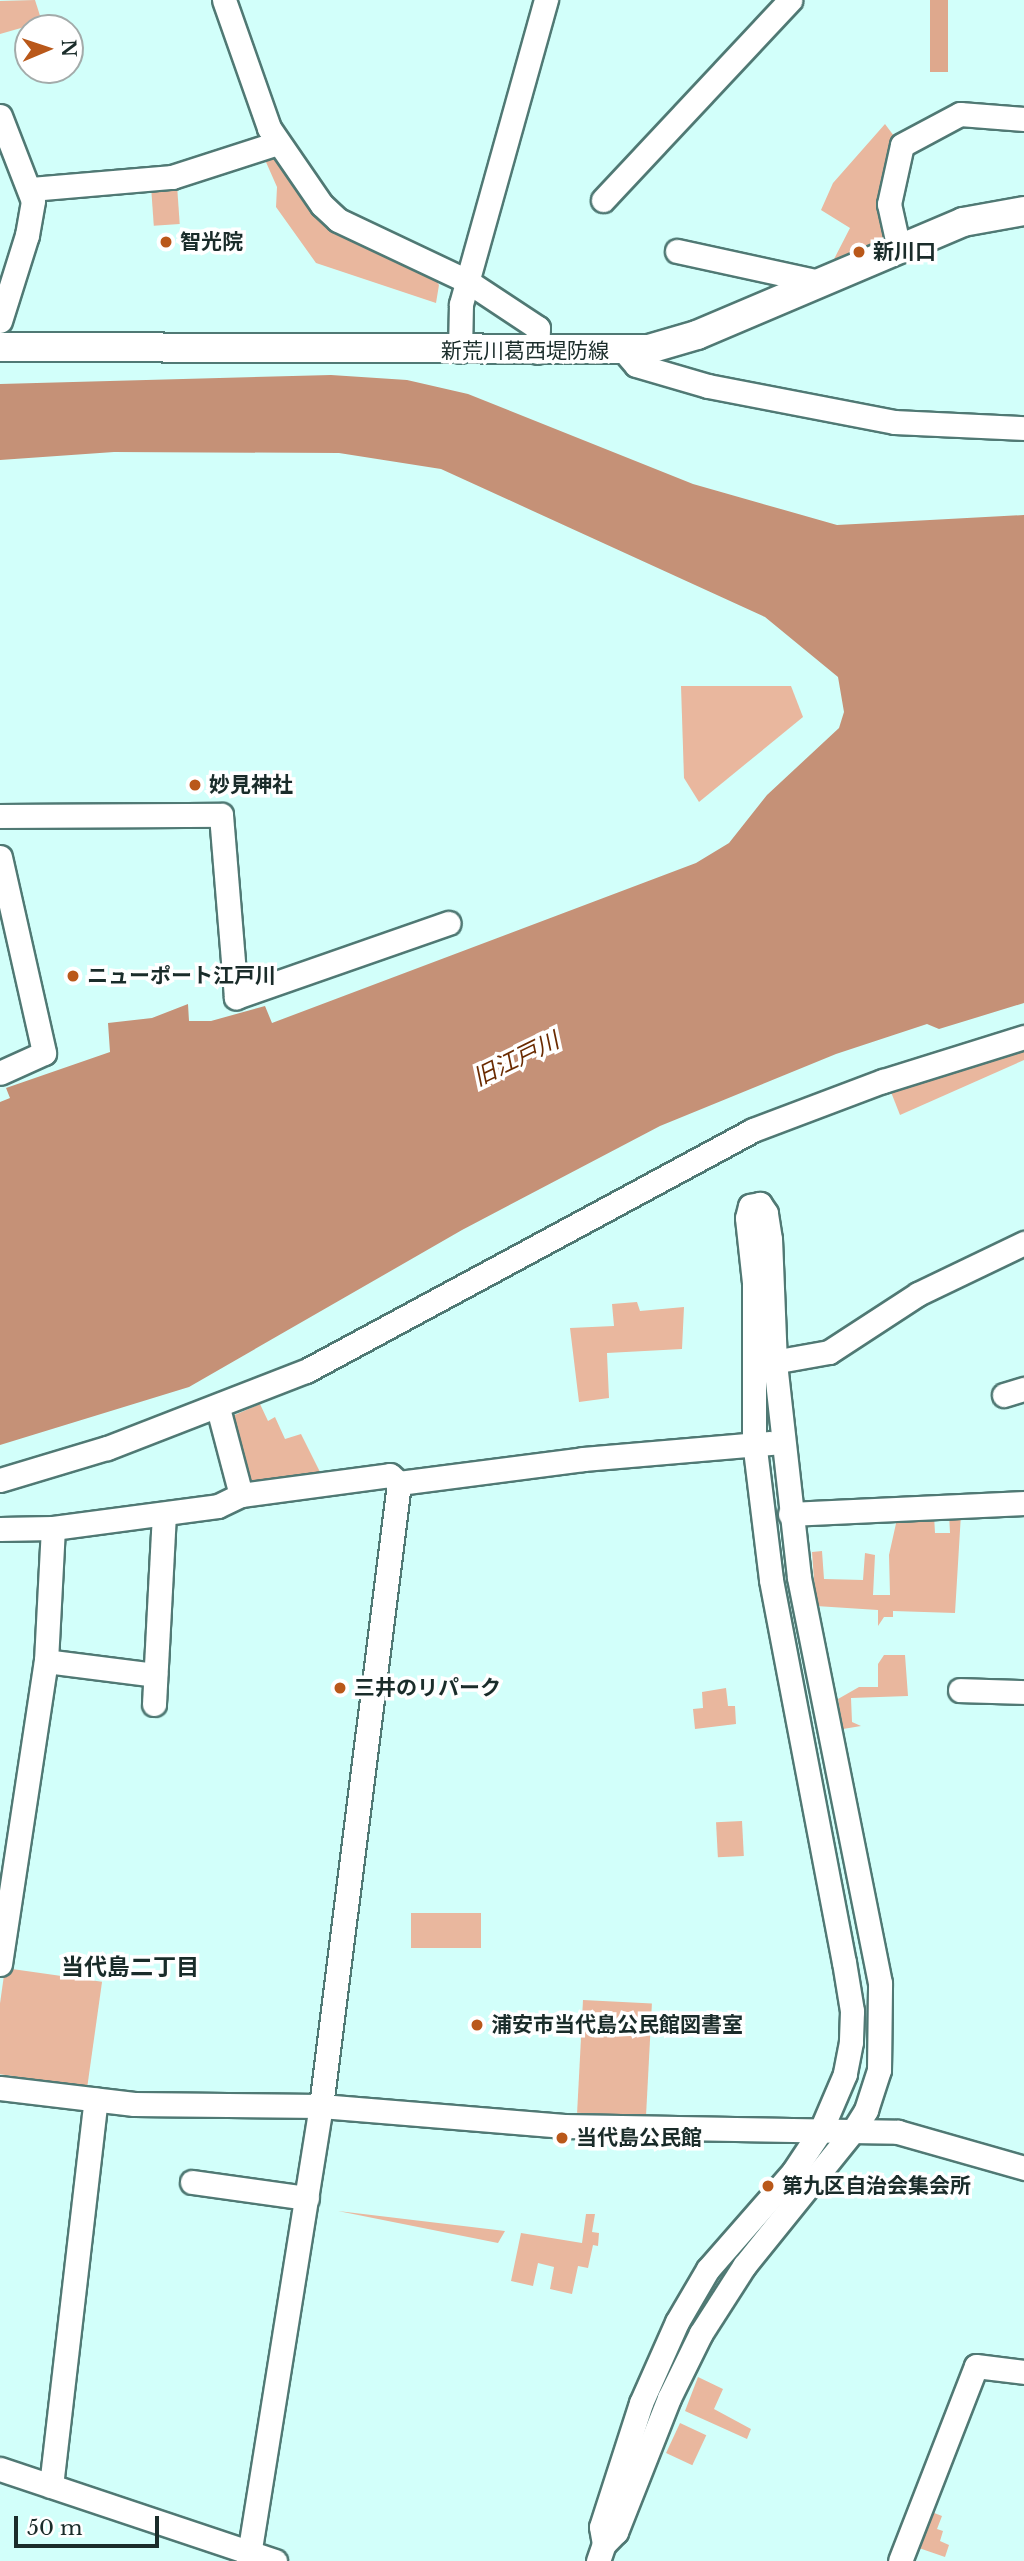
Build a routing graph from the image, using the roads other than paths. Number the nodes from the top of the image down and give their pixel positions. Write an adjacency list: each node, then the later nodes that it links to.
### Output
1 (223, 0): 6 (street)
2 (546, 0): 12 (street)
3 (790, 0): 8 (street)
4 (0, 116): 7 (street)
5 (1024, 119): 10 (street)
6 (277, 143): 7 (street); 12 (street)
7 (31, 190): 14 (street)
8 (603, 200)
9 (1024, 211): 10 (main road, 新荒川葛西堤防線)
10 (899, 249): 13 (main road, 新荒川葛西堤防線)
11 (677, 251): 13 (street)
12 (467, 281): 16 (street); 18 (street)
13 (819, 282): 17 (main road, 新荒川葛西堤防線)
14 (2, 308)
15 (0, 347): 16 (main road, 新荒川葛西堤防線)
16 (460, 351): 18 (main road, 新荒川葛西堤防線)
17 (624, 351): 18 (main road, 新荒川葛西堤防線); 19 (street)
18 (537, 352)
19 (1024, 428)
20 (0, 816): 22 (street)
21 (0, 857): 24 (street)
22 (449, 923)
23 (1024, 1037): 27 (street)
24 (0, 1073)
25 (1024, 1243): 26 (street)
26 (765, 1364): 26 (street); 28 (street); 29 (street)
27 (218, 1408): 30 (street); 32 (street)
28 (754, 1441): 29 (street); 31 (street); 48 (street)
29 (784, 1444): 35 (street)
30 (0, 1480)
31 (399, 1483): 32 (street); 47 (street)
32 (241, 1495): 34 (street)
33 (1024, 1503): 35 (street)
34 (164, 1514): 36 (street); 39 (street)
35 (790, 1514): 49 (street)
36 (53, 1528): 37 (street); 38 (street)
37 (0, 1529)
38 (46, 1661): 39 (street); 43 (street)
39 (155, 1675): 42 (street)
40 (960, 1690): 41 (street)
41 (1024, 1692)
42 (154, 1704)
43 (2, 1938): 44 (street)
44 (0, 1964)
45 (0, 2088): 46 (street)
46 (96, 2100): 47 (street); 55 (street)
47 (321, 2106): 48 (street); 52 (street)
48 (821, 2130): 49 (street); 56 (street)
49 (853, 2131): 50 (street); 56 (street)
50 (1024, 2168)
51 (192, 2182): 52 (street)
52 (307, 2198): 57 (street)
53 (1024, 2372): 59 (street)
54 (0, 2469): 55 (street)
55 (51, 2486): 57 (street)
56 (601, 2552)
57 (249, 2557): 58 (street)
58 (275, 2561)
59 (900, 2561)

